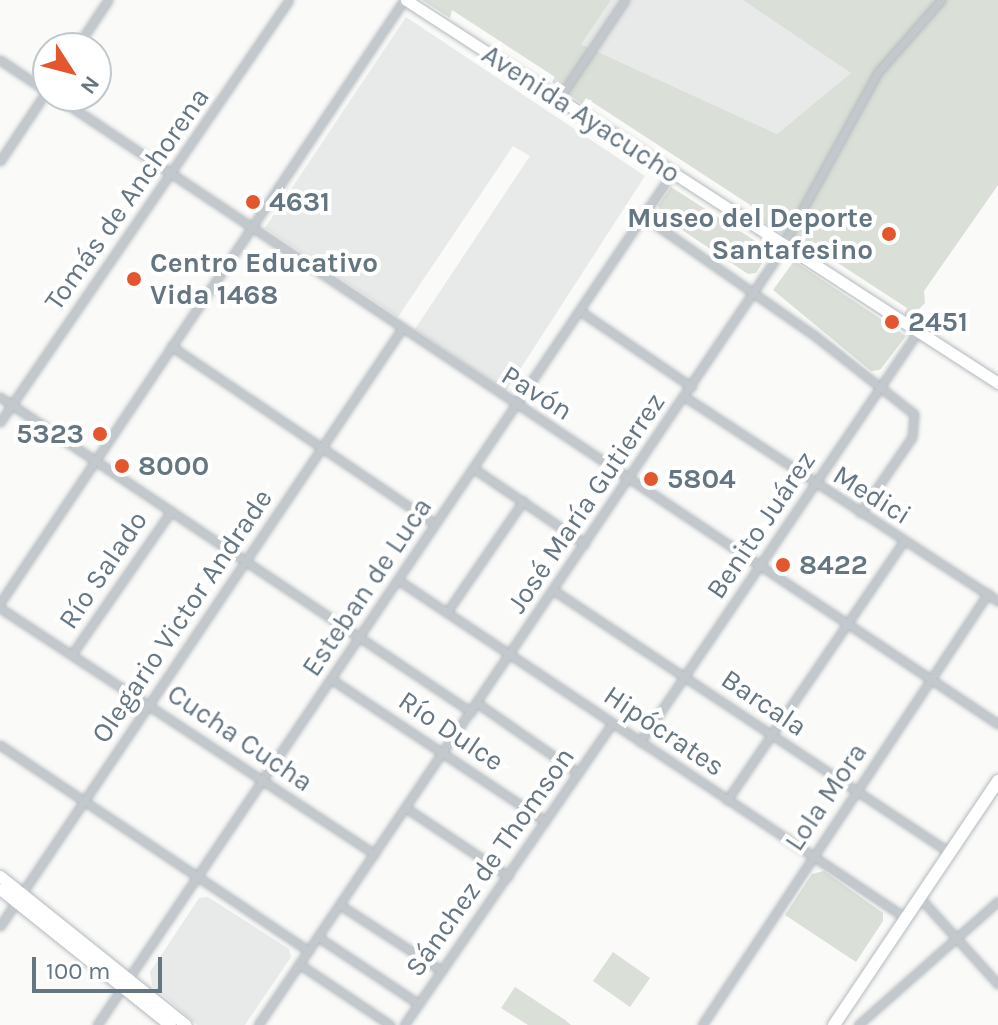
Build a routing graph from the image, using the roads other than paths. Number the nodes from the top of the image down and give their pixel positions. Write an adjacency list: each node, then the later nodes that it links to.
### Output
1 (108, 0): 6 (street)
2 (289, 0): 14 (street, Tomás de Anchorena)
3 (405, 0): 9 (main road, Avenida Ayacucho); 16 (street)
4 (625, 0): 9 (street)
5 (941, 0): 17 (street, José María Gutierrez)
6 (87, 32)
7 (0, 60): 8 (street)
8 (32, 80)
9 (558, 100): 13 (main road, Avenida Ayacucho)
10 (33, 112): 12 (street)
11 (79, 112): 14 (street, Pavón)
12 (0, 161)
13 (672, 173): 15 (street, Esteban de Luca); 17 (main road, Avenida Ayacucho)
14 (173, 174): 16 (street, Pavón); 28 (street, Tomás de Anchorena)
15 (643, 216): 18 (street); 19 (street, Esteban de Luca)
16 (251, 228): 20 (street, Pavón); 22 (street)
17 (783, 244): 18 (street, José María Gutierrez); 21 (main road, Avenida Ayacucho)
18 (754, 292): 24 (street, José María Gutierrez); 25 (street)
19 (580, 311): 24 (street); 29 (street, Esteban de Luca)
20 (401, 330): 29 (street, Pavón); 31 (street, Olegario Victor Andrade)
21 (918, 332): 23 (main road, Avenida Ayacucho); 25 (street, Benito Juárez)
22 (171, 346): 31 (street); 32 (street)
23 (998, 383)
24 (692, 387): 27 (street, José María Gutierrez)
25 (879, 389): 35 (street, Benito Juárez); 38 (street)
26 (0, 397): 28 (street)
27 (685, 397): 34 (street, José María Gutierrez); 35 (street, Medici)
28 (12, 404): 30 (street, Tomás de Anchorena); 32 (street)
29 (515, 407): 33 (street, Esteban de Luca); 34 (street, Pavón)
30 (0, 422)
31 (322, 447): 39 (street); 42 (street, Olegario Victor Andrade)
32 (95, 460): 37 (street); 48 (street)
33 (473, 468): 36 (street); 39 (street, Esteban de Luca)
34 (630, 476): 41 (street, José María Gutierrez); 43 (street, Pavón)
35 (815, 484): 38 (street, Medici); 43 (street, Benito Juárez)
36 (523, 501): 41 (street); 49 (street)
37 (171, 511): 42 (street); 52 (street, Río Salado)
38 (860, 513): 40 (street, Medici)
39 (435, 524): 44 (street, Esteban de Luca)
40 (904, 541): 46 (street, Medici); 50 (street)
41 (585, 544): 45 (street, José María Gutierrez)
42 (245, 561): 51 (street); 58 (street, Olegario Victor Andrade)
43 (760, 564): 50 (street, Pavón); 54 (street, Benito Juárez)
44 (398, 580): 49 (street, Hipócrates); 51 (street, Esteban de Luca)
45 (553, 590): 53 (street, José María Gutierrez); 54 (street, Barcala)
46 (988, 593): 47 (street, Medici); 56 (street, Lola Mora)
47 (998, 601)
48 (0, 605): 52 (street, Cucha Cucha)
49 (447, 612): 53 (street, Hipócrates)
50 (848, 623): 56 (street, Pavón); 62 (street)
51 (359, 637): 55 (street, Esteban de Luca); 59 (street)
52 (72, 654): 58 (street, Cucha Cucha)
53 (510, 655): 57 (street, José María Gutierrez); 60 (street, Hipócrates)
54 (684, 677): 62 (street, Barcala); 63 (street, Benito Juárez)
55 (331, 679): 65 (street, Río Dulce); 67 (street, Esteban de Luca)
56 (931, 679): 61 (street, Pavón); 69 (street, Lola Mora)
57 (477, 703): 59 (street, José María Gutierrez); 66 (street)
58 (149, 704): 67 (street, Cucha Cucha); 71 (street, Olegario Victor Andrade)
59 (471, 712): 65 (street, José María Gutierrez)
60 (612, 724): 63 (street, Hipócrates); 66 (street, Sánchez de Thomson)
61 (998, 724)
62 (772, 735): 69 (street, Barcala); 70 (street)
63 (640, 742): 70 (street, Hipócrates)
64 (0, 745): 71 (street)
65 (443, 752): 72 (street, José María Gutierrez); 73 (street, Río Dulce)
66 (578, 773): 73 (street, Sánchez de Thomson)
67 (263, 780): 75 (street, Cucha Cucha); 79 (street, Esteban de Luca)
68 (998, 781): 74 (main road)
69 (857, 791): 74 (street, Barcala); 76 (street, Lola Mora)
70 (727, 800): 76 (street, Hipócrates)
71 (83, 802): 79 (street); 81 (street, Olegario Victor Andrade)
72 (406, 808): 75 (street, José María Gutierrez); 78 (street)
73 (545, 821): 78 (street, Sánchez de Thomson)
74 (950, 853): 82 (main road)
75 (374, 854): 84 (street, José María Gutierrez)
76 (813, 857): 85 (street, Hipócrates); 101 (street, Lola Mora)
77 (0, 876): 81 (main road)
78 (508, 876): 91 (street, Sánchez de Thomson)
79 (198, 877): 89 (street); 92 (street, Esteban de Luca)
80 (0, 889): 81 (main road)
81 (19, 898): 86 (street, Olegario Victor Andrade); 92 (main road)
82 (920, 898): 85 (main road); 88 (street)
83 (998, 901): 88 (street)
84 (340, 905): 87 (street, José María Gutierrez); 91 (street)
85 (906, 918): 102 (main road)
86 (0, 926)
87 (318, 937): 89 (street, José María Gutierrez); 94 (street)
88 (957, 939): 93 (street); 103 (street)
89 (309, 951): 90 (street, José María Gutierrez)
90 (299, 964): 98 (street, José María Gutierrez); 99 (street)
91 (442, 971): 94 (street, Sánchez de Thomson)
92 (126, 983): 95 (street, Esteban de Luca); 96 (main road); 97 (main road)
93 (998, 984)
94 (419, 1004): 100 (street, Sánchez de Thomson)
95 (97, 1025)
96 (170, 1025)
97 (186, 1025)
98 (258, 1025)
99 (390, 1025)
100 (404, 1025)
101 (702, 1025)
102 (834, 1025)
103 (858, 1025)

